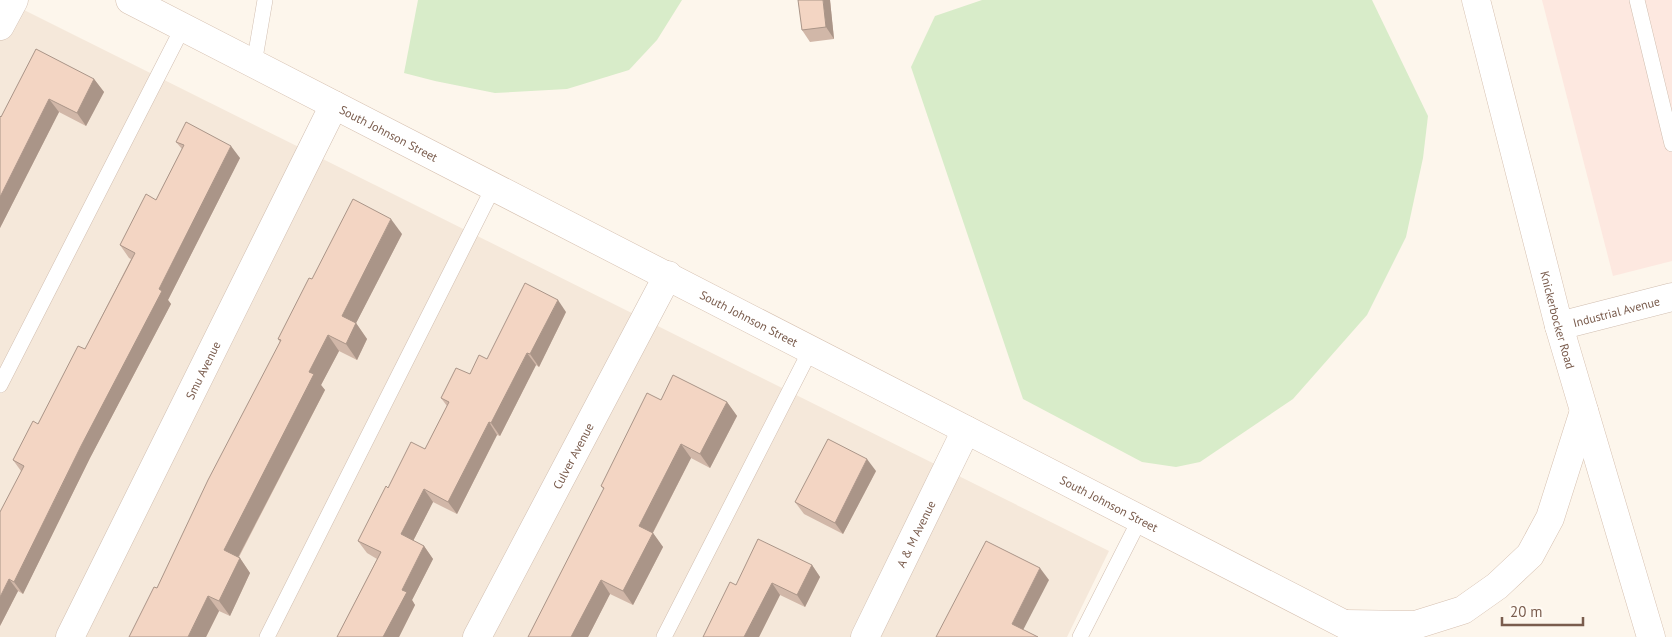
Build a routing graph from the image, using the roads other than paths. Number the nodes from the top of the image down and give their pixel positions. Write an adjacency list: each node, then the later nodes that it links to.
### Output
1 (14, 0): 6 (main road)
2 (130, 0): 7 (main road, South Johnson Street)
3 (265, 0): 8 (lane)
4 (1476, 0): 14 (main road, Knickerbocker Road)
5 (1637, 0): 10 (lane)
6 (0, 26)
7 (182, 27): 8 (main road, South Johnson Street); 16 (lane)
8 (254, 64): 9 (main road, South Johnson Street)
9 (334, 104): 11 (main road, South Johnson Street); 21 (main road, Smu Avenue)
10 (1672, 144)
11 (494, 186): 12 (main road, South Johnson Street); 22 (lane)
12 (668, 275): 15 (main road, South Johnson Street); 23 (main road, Culver Avenue)
13 (1672, 296): 14 (main road, Industrial Avenue)
14 (1559, 326): 17 (main road, Knickerbocker Road)
15 (811, 349): 18 (main road, South Johnson Street); 24 (lane)
16 (0, 385)
17 (1584, 411): 20 (main road); 28 (main road, Knickerbocker Road)
18 (966, 430): 19 (main road, South Johnson Street); 25 (main road, A & M Avenue)
19 (1140, 519): 20 (main road, South Johnson Street); 26 (lane)
20 (1343, 624): 27 (main road, South Johnson Street)
21 (70, 637)
22 (267, 637)
23 (477, 637)
24 (664, 637)
25 (865, 637)
26 (1080, 637)
27 (1369, 637)
28 (1651, 637)

